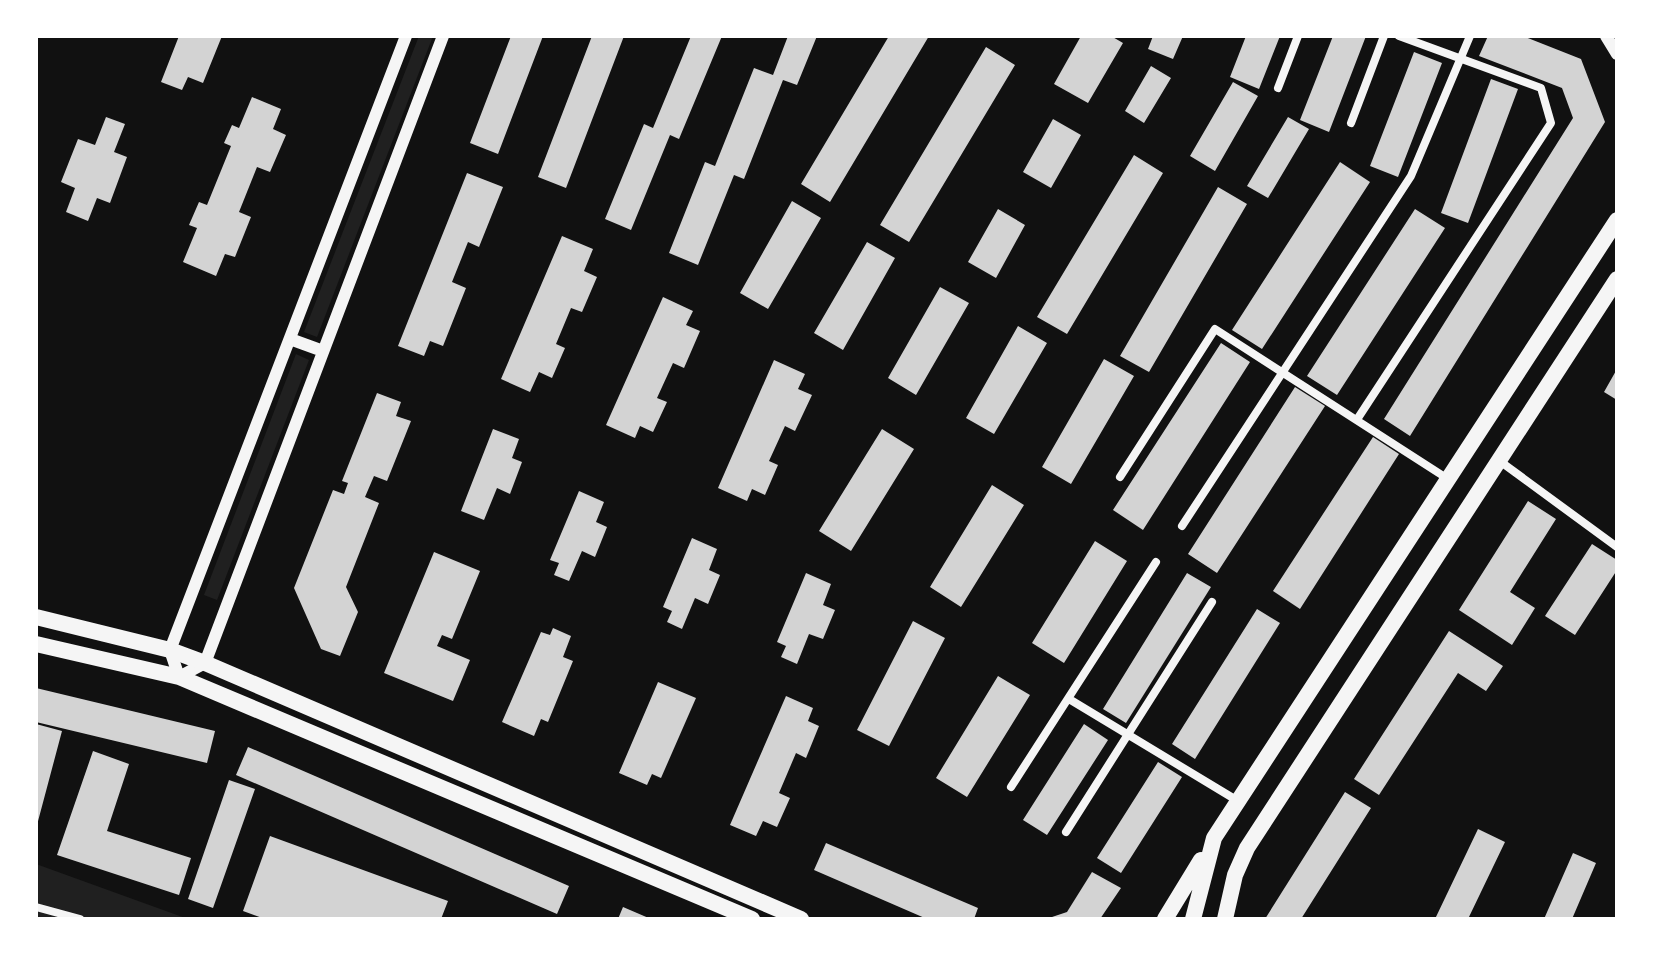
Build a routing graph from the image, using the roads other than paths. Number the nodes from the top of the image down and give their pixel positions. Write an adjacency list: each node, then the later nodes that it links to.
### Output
1 (406, 36): 14 (street)
2 (443, 36): 15 (street)
3 (1298, 36): 10 (street)
4 (1384, 36): 11 (street)
5 (1399, 36): 9 (street)
6 (1470, 36): 9 (street)
7 (1606, 36): 8 (street)
8 (1617, 54)
9 (1460, 59): 16 (street); 17 (street)
10 (1278, 88)
11 (1351, 123)
12 (1617, 220): 20 (main road)
13 (1617, 279): 18 (main road)
14 (290, 339): 15 (street); 27 (street)
15 (323, 351): 28 (street)
16 (1282, 371): 17 (street); 19 (street); 21 (street)
17 (1358, 418): 20 (street)
18 (1501, 462): 22 (street); 42 (main road)
19 (1120, 477)
20 (1448, 479): 33 (main road)
21 (1182, 526)
22 (1617, 547)
23 (1156, 562): 30 (street)
24 (1212, 602): 31 (street)
25 (36, 617): 27 (main road)
26 (36, 644): 29 (main road)
27 (170, 650): 28 (main road); 29 (street)
28 (205, 663): 29 (street); 39 (main road)
29 (179, 677): 38 (main road)
30 (1069, 699): 31 (street); 32 (street)
31 (1127, 734): 33 (street); 34 (street)
32 (1011, 787)
33 (1238, 801): 35 (main road)
34 (1066, 832)
35 (1214, 838): 40 (main road); 41 (main road)
36 (36, 907): 37 (street)
37 (80, 919)
38 (752, 919)
39 (801, 919)
40 (1165, 919)
41 (1193, 919)
42 (1225, 919)

